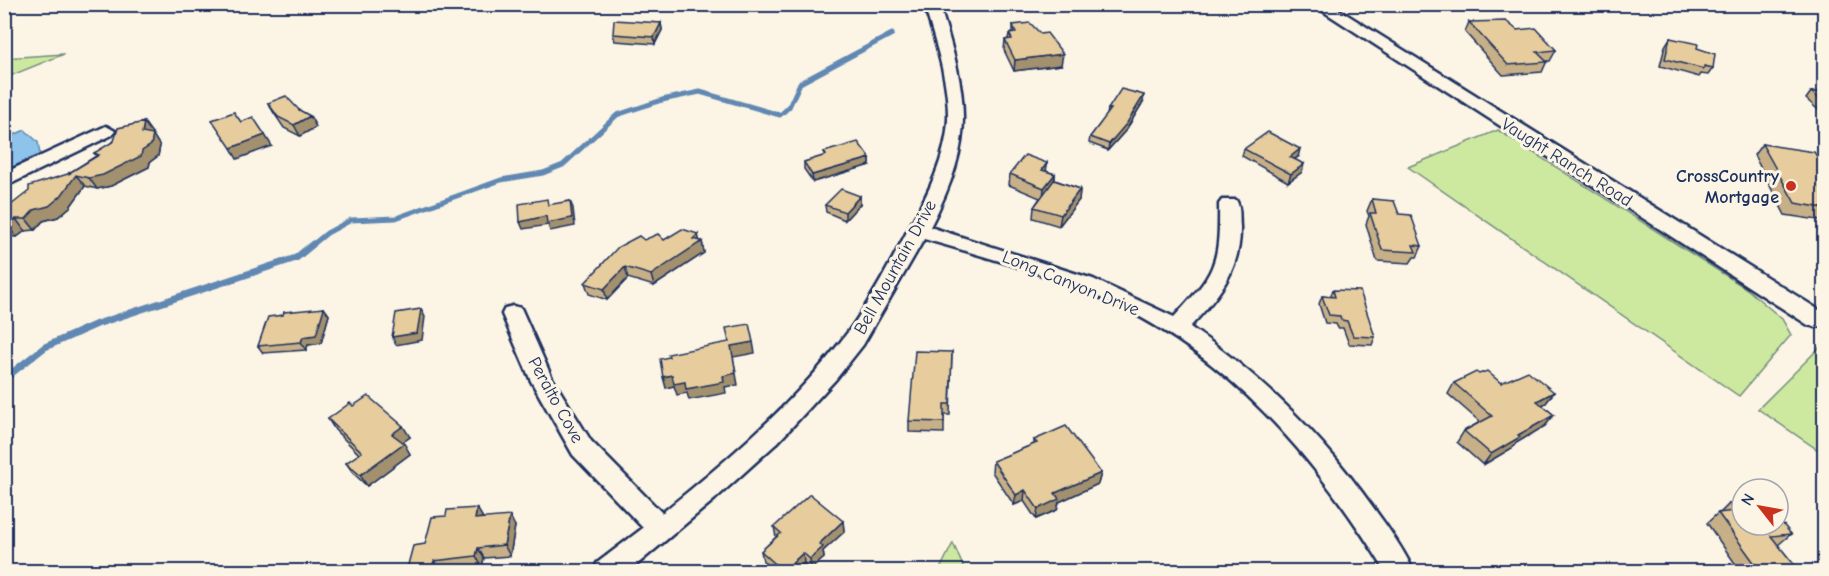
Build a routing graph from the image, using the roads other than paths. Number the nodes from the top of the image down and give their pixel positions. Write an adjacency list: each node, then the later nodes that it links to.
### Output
1 (931, 4): 6 (street, Bell Mountain Drive)
2 (1319, 4): 8 (street, Vaught Ranch Road)
3 (106, 131): 4 (street)
4 (4, 181)
5 (1229, 204): 9 (street)
6 (918, 230): 9 (street, Long Canyon Drive); 10 (street, Bell Mountain Drive)
7 (513, 314): 10 (street, Peralto Cove)
8 (1816, 319)
9 (1176, 328): 12 (street, Long Canyon Drive)
10 (661, 529): 11 (street, Bell Mountain Drive)
11 (607, 572)
12 (1401, 572)

